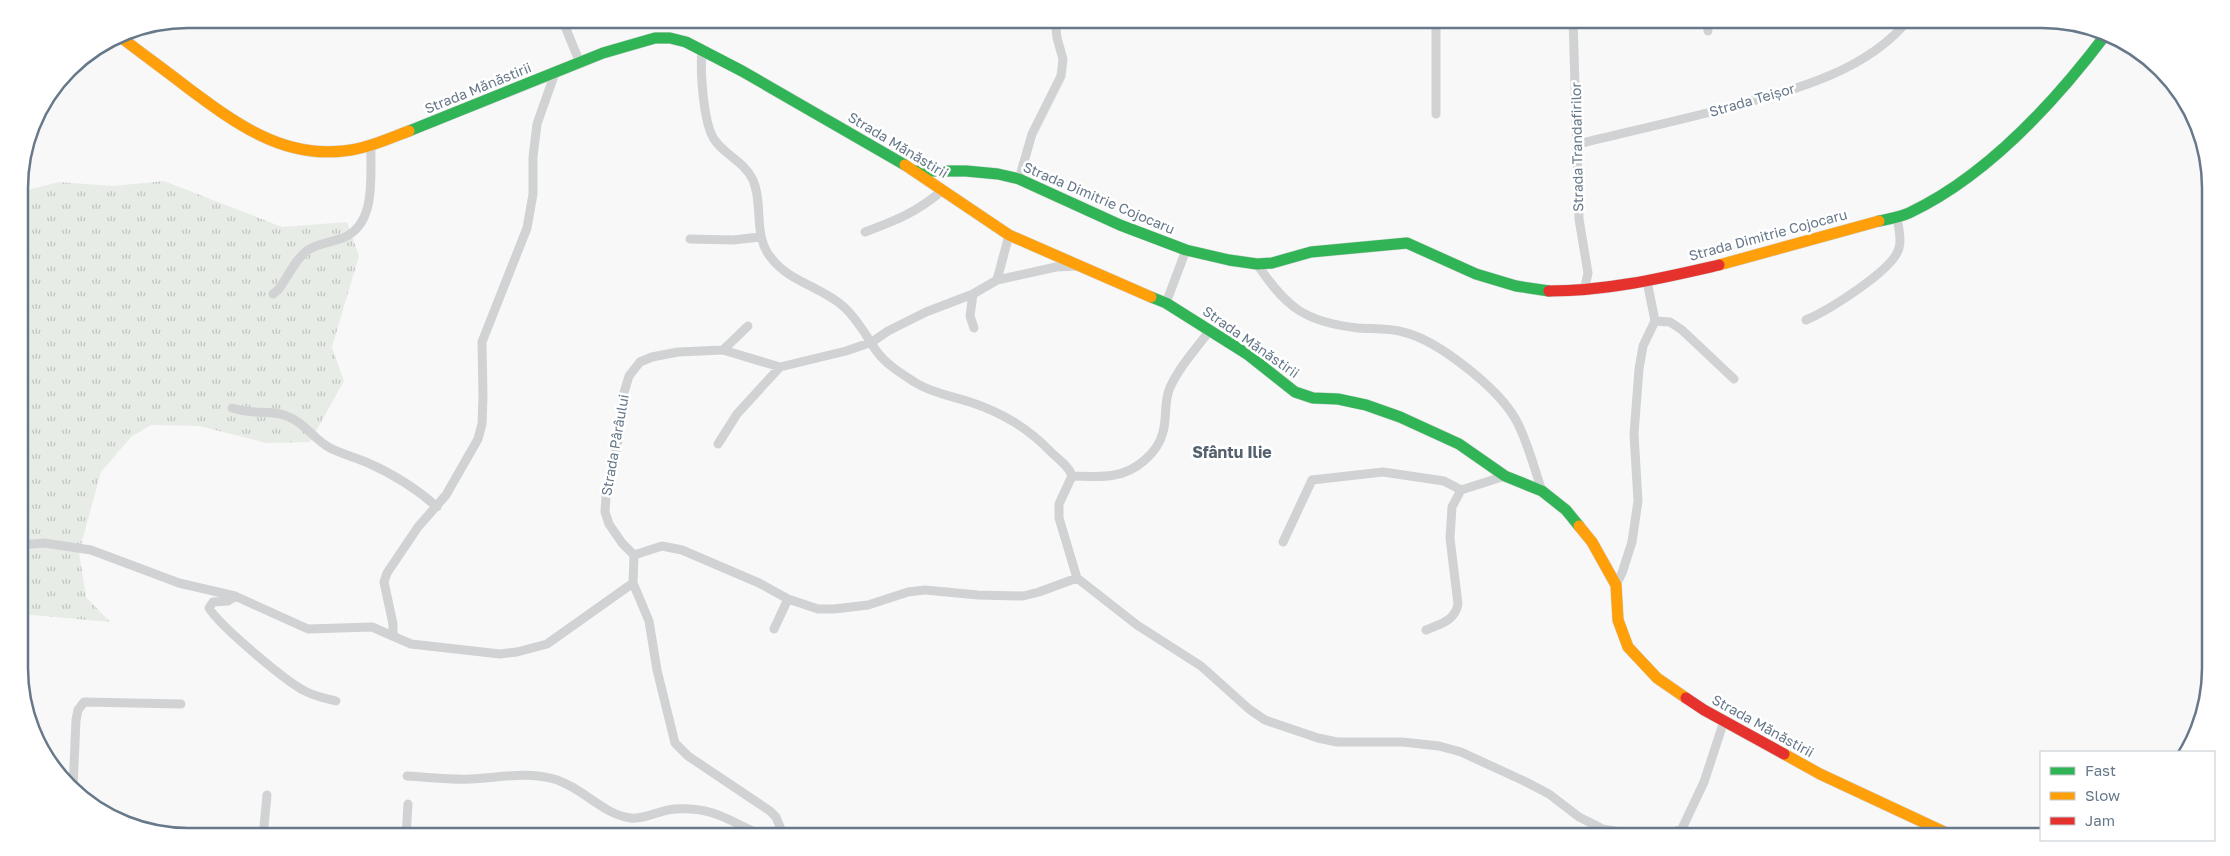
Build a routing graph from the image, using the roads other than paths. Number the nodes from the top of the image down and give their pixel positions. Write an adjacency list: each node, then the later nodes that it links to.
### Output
1 (566, 28): 11 (street)
2 (1056, 28): 17 (street)
3 (1436, 28): 13 (street)
4 (1573, 28): 14 (street, Strada Trandafirilor)
5 (1708, 28): 7 (street)
6 (1900, 28): 14 (street, Strada Teișor)
7 (1708, 31)
8 (2102, 39): 19 (street, Strada Dimitrie Cojocaru)
9 (125, 40): 15 (street, Strada Mănăstirii)
10 (702, 49): 11 (street, Strada Mănăstirii); 16 (street, Strada Mănăstirii); 22 (street)
11 (580, 63): 12 (street, Strada Mănăstirii)
12 (555, 73): 15 (street, Strada Mănăstirii); 50 (street)
13 (1436, 114)
14 (1578, 144): 27 (street, Strada Trandafirilor)
15 (371, 146): 32 (street)
16 (916, 171): 17 (street, Strada Dimitrie Cojocaru); 18 (street, Strada Mănăstirii)
17 (1019, 179): 24 (street, Strada Dimitrie Cojocaru)
18 (943, 190): 20 (street); 21 (street, Strada Mănăstirii)
19 (1897, 217): 29 (street, Strada Dimitrie Cojocaru); 35 (street)
20 (865, 232)
21 (1008, 235): 26 (street, Strada Mănăstirii); 28 (street)
22 (760, 237): 23 (street); 40 (street)
23 (690, 238)
24 (1186, 250): 25 (street, Strada Dimitrie Cojocaru); 34 (street)
25 (1257, 264): 31 (street, Strada Dimitrie Cojocaru); 49 (street)
26 (1078, 266): 28 (street); 34 (street, Strada Mănăstirii)
27 (1588, 273): 30 (street, Strada Trandafirilor); 31 (street, Strada Trandafirilor)
28 (996, 280): 33 (street)
29 (1648, 281): 30 (street, Strada Dimitrie Cojocaru); 36 (street)
30 (1600, 289): 31 (street, Strada Dimitrie Cojocaru)
31 (1584, 291)
32 (273, 294)
33 (973, 294): 38 (street); 40 (street)
34 (1166, 303): 39 (street, Strada Mănăstirii)
35 (1806, 320)
36 (1655, 321): 43 (street); 56 (street, Strada Mănăstirii)
37 (748, 326): 41 (street)
38 (974, 328)
39 (1210, 330): 46 (street); 47 (street, Strada Mănăstirii)
40 (872, 342): 42 (street); 46 (street)
41 (723, 350): 42 (street, Strada Pârâului); 53 (street, Strada Pârâului)
42 (780, 367): 45 (street)
43 (1734, 379)
44 (232, 408): 50 (street)
45 (718, 444)
46 (1072, 476): 54 (street)
47 (1505, 476): 48 (street); 49 (street, Strada Mănăstirii)
48 (1461, 490): 51 (street); 60 (street)
49 (1542, 491): 56 (street, Strada Mănăstirii)
50 (437, 507): 61 (street)
51 (1283, 542)
52 (28, 544): 57 (street)
53 (634, 555): 55 (street); 58 (street)
54 (1077, 578): 58 (street); 73 (street)
55 (633, 583): 61 (street); 72 (street)
56 (1616, 585): 64 (street, Strada Mănăstirii)
57 (235, 596): 61 (street); 62 (street)
58 (788, 599): 59 (street)
59 (774, 629)
60 (1426, 630)
61 (393, 636)
62 (336, 701)
63 (181, 704): 66 (street)
64 (1724, 722): 74 (street); 75 (street, Strada Mănăstirii)
65 (407, 776): 71 (street)
66 (73, 780)
67 (267, 795): 69 (street)
68 (408, 804): 70 (street)
69 (263, 828)
70 (407, 828)
71 (749, 828)
72 (780, 828)
73 (1604, 828)
74 (1682, 828)
75 (1935, 828)

